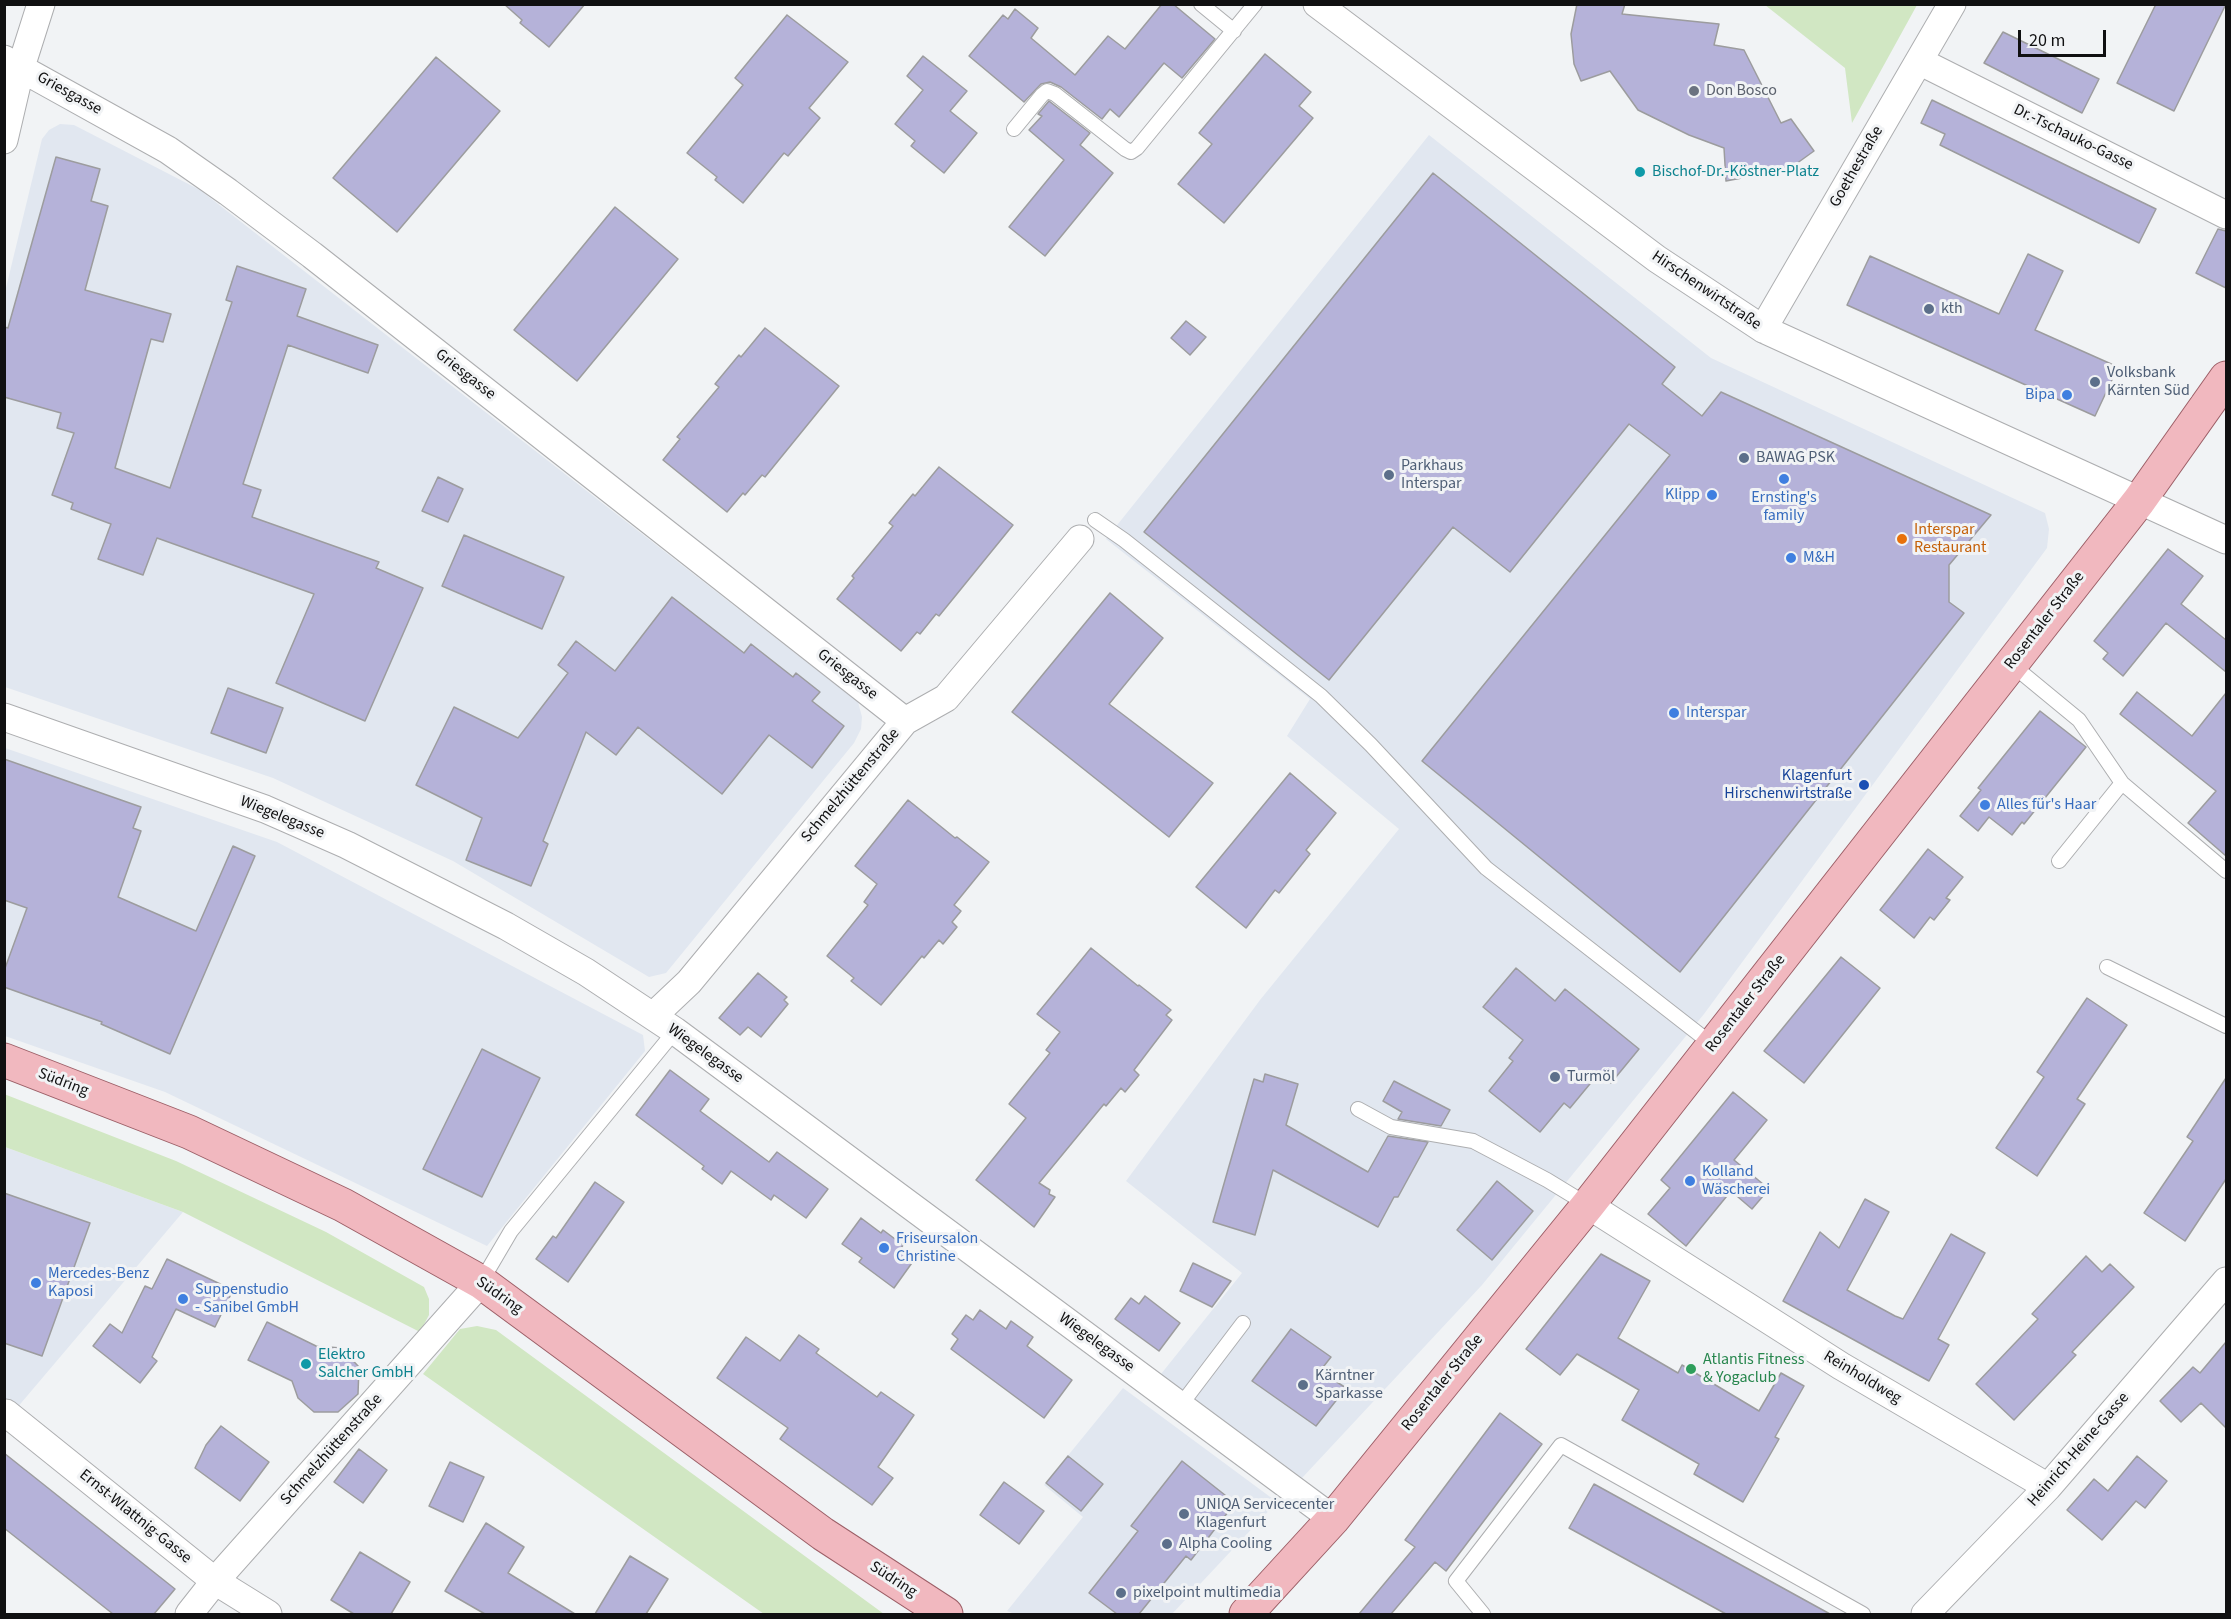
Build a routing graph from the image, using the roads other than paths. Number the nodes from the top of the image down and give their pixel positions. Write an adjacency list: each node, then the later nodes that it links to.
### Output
1 (41, 4): 8 (street)
2 (1201, 4): 6 (lane)
3 (1255, 4): 6 (lane)
4 (1317, 4): 12 (street, Hirschenwirtstraße)
5 (1952, 4): 7 (street, Goethestraße)
6 (1234, 31): 9 (lane)
7 (1919, 61): 11 (street, Dr.-Tschauko-Gasse); 12 (street, Goethestraße)
8 (13, 63): 10 (street); 19 (street, Griesgasse)
9 (1014, 129)
10 (4, 140)
11 (2226, 215)
12 (1763, 329): 14 (street, Hirschenwirtstraße)
13 (2226, 378): 14 (main road, Rosentaler Straße)
14 (2139, 501): 16 (street, Hirschenwirtstraße); 17 (main road, Rosentaler Straße)
15 (1087, 529): 19 (street, Schmelzhüttenstraße); 27 (lane)
16 (2226, 540)
17 (2012, 664): 20 (lane); 27 (main road, Rosentaler Straße)
18 (4, 717): 24 (street, Wiegelegasse)
19 (905, 721): 24 (street, Schmelzhüttenstraße)
20 (2122, 783): 21 (lane); 22 (lane)
21 (2059, 861)
22 (2226, 871)
23 (2107, 967): 25 (lane)
24 (653, 1016): 26 (street, Wiegelegasse)
25 (2226, 1026)
26 (675, 1031): 32 (lane, Schmelzhüttenstraße); 34 (street, Wiegelegasse)
27 (1713, 1045): 30 (main road, Rosentaler Straße)
28 (4, 1060): 32 (main road, Südring)
29 (1358, 1109): 30 (lane)
30 (1588, 1204): 36 (street, Reinholdweg); 37 (main road, Rosentaler Straße)
31 (2226, 1281): 36 (street, Heinrich-Heine-Gasse)
32 (481, 1282): 38 (street, Schmelzhüttenstraße); 41 (main road, Südring)
33 (1243, 1323): 34 (lane)
34 (1180, 1406): 37 (street, Wiegelegasse)
35 (6, 1413): 38 (street, Ernst-Wlattnig-Gasse)
36 (2048, 1487): 45 (street, Heinrich-Heine-Gasse)
37 (1334, 1519): 42 (main road, Rosentaler Straße)
38 (215, 1581): 39 (street, Schmelzhüttenstraße); 40 (street, Ernst-Wlattnig-Gasse)
39 (189, 1614)
40 (268, 1614)
41 (946, 1614)
42 (1246, 1614)
43 (1483, 1614): 44 (lane)
44 (1863, 1614)
45 (1925, 1614)

